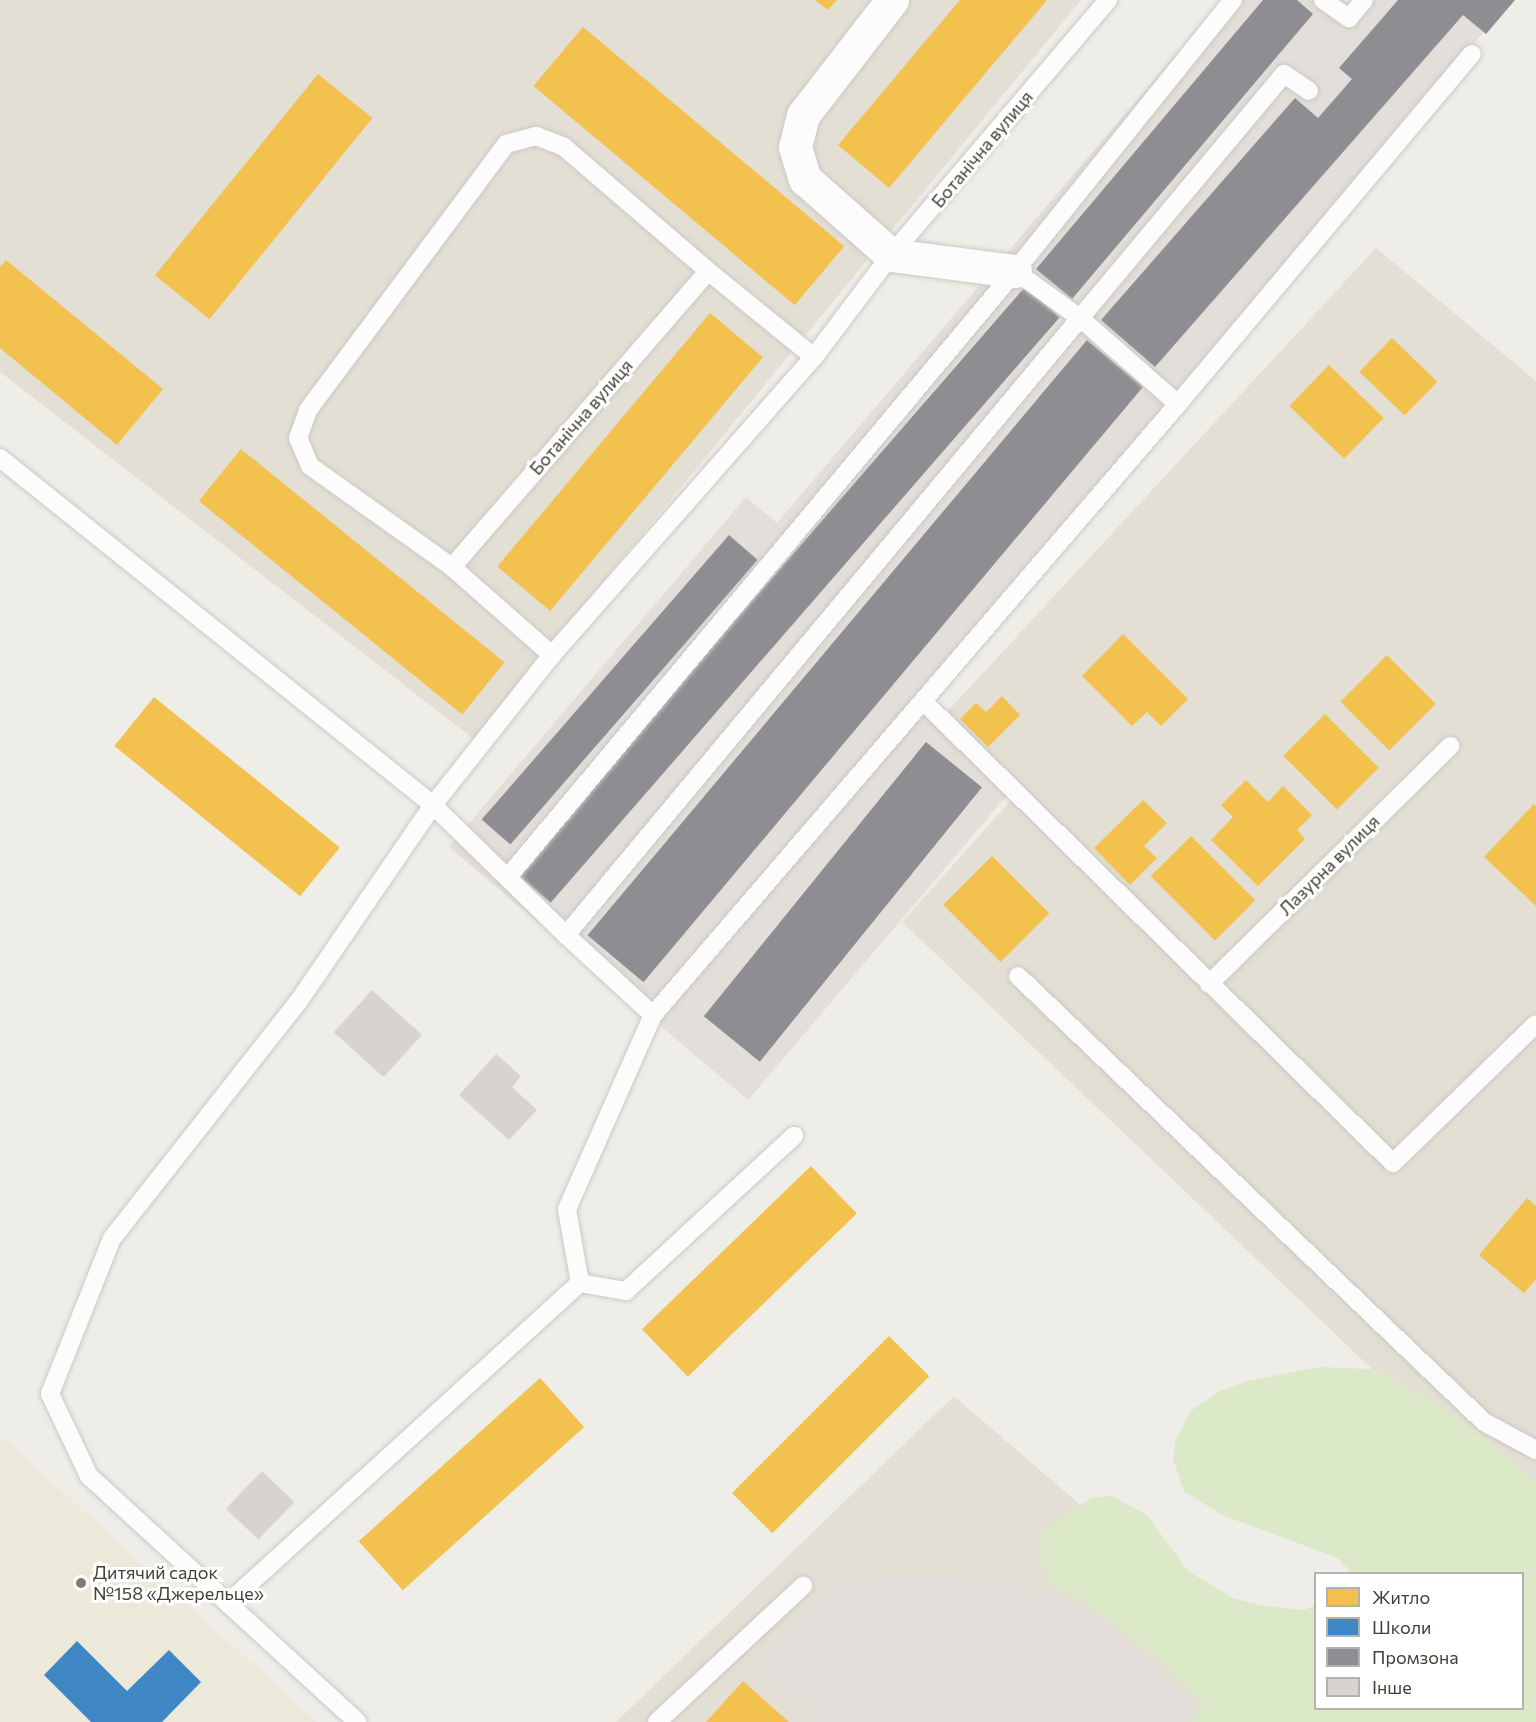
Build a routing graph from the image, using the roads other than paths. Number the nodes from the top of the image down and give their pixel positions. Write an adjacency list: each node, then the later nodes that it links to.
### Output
1 (892, 0): 8 (street)
2 (1108, 0): 8 (lane, Ботанічна вулиця)
3 (1233, 0): 10 (lane)
4 (1323, 0): 5 (lane)
5 (1364, 0)
6 (1472, 54): 13 (lane)
7 (1309, 92): 11 (lane)
8 (891, 255): 10 (street); 12 (lane, Ботанічна вулиця)
9 (708, 271): 12 (lane); 15 (lane, Ботанічна вулиця); 15 (lane)
10 (1015, 271): 11 (lane); 20 (lane)
11 (1080, 318): 13 (lane); 21 (lane)
12 (814, 357): 16 (lane, Ботанічна вулиця)
13 (1178, 404): 17 (lane)
14 (0, 458): 19 (lane)
15 (452, 567): 16 (lane)
16 (552, 655): 19 (lane, Ботанічна вулиця)
17 (923, 701): 23 (lane); 24 (lane)
18 (1450, 746): 23 (lane, Лазурна вулиця)
19 (433, 805): 20 (lane); 30 (lane, Ботанічна вулиця)
20 (508, 878): 21 (lane)
21 (566, 935): 24 (lane)
22 (1018, 976): 28 (lane)
23 (1209, 984): 25 (lane)
24 (653, 1015): 27 (lane)
25 (1536, 1024)
26 (794, 1136): 27 (lane)
27 (580, 1283): 30 (lane)
28 (1536, 1450)
29 (803, 1586): 32 (lane)
30 (228, 1603): 31 (lane, Ботанічна вулиця)
31 (357, 1722)
32 (657, 1722)

